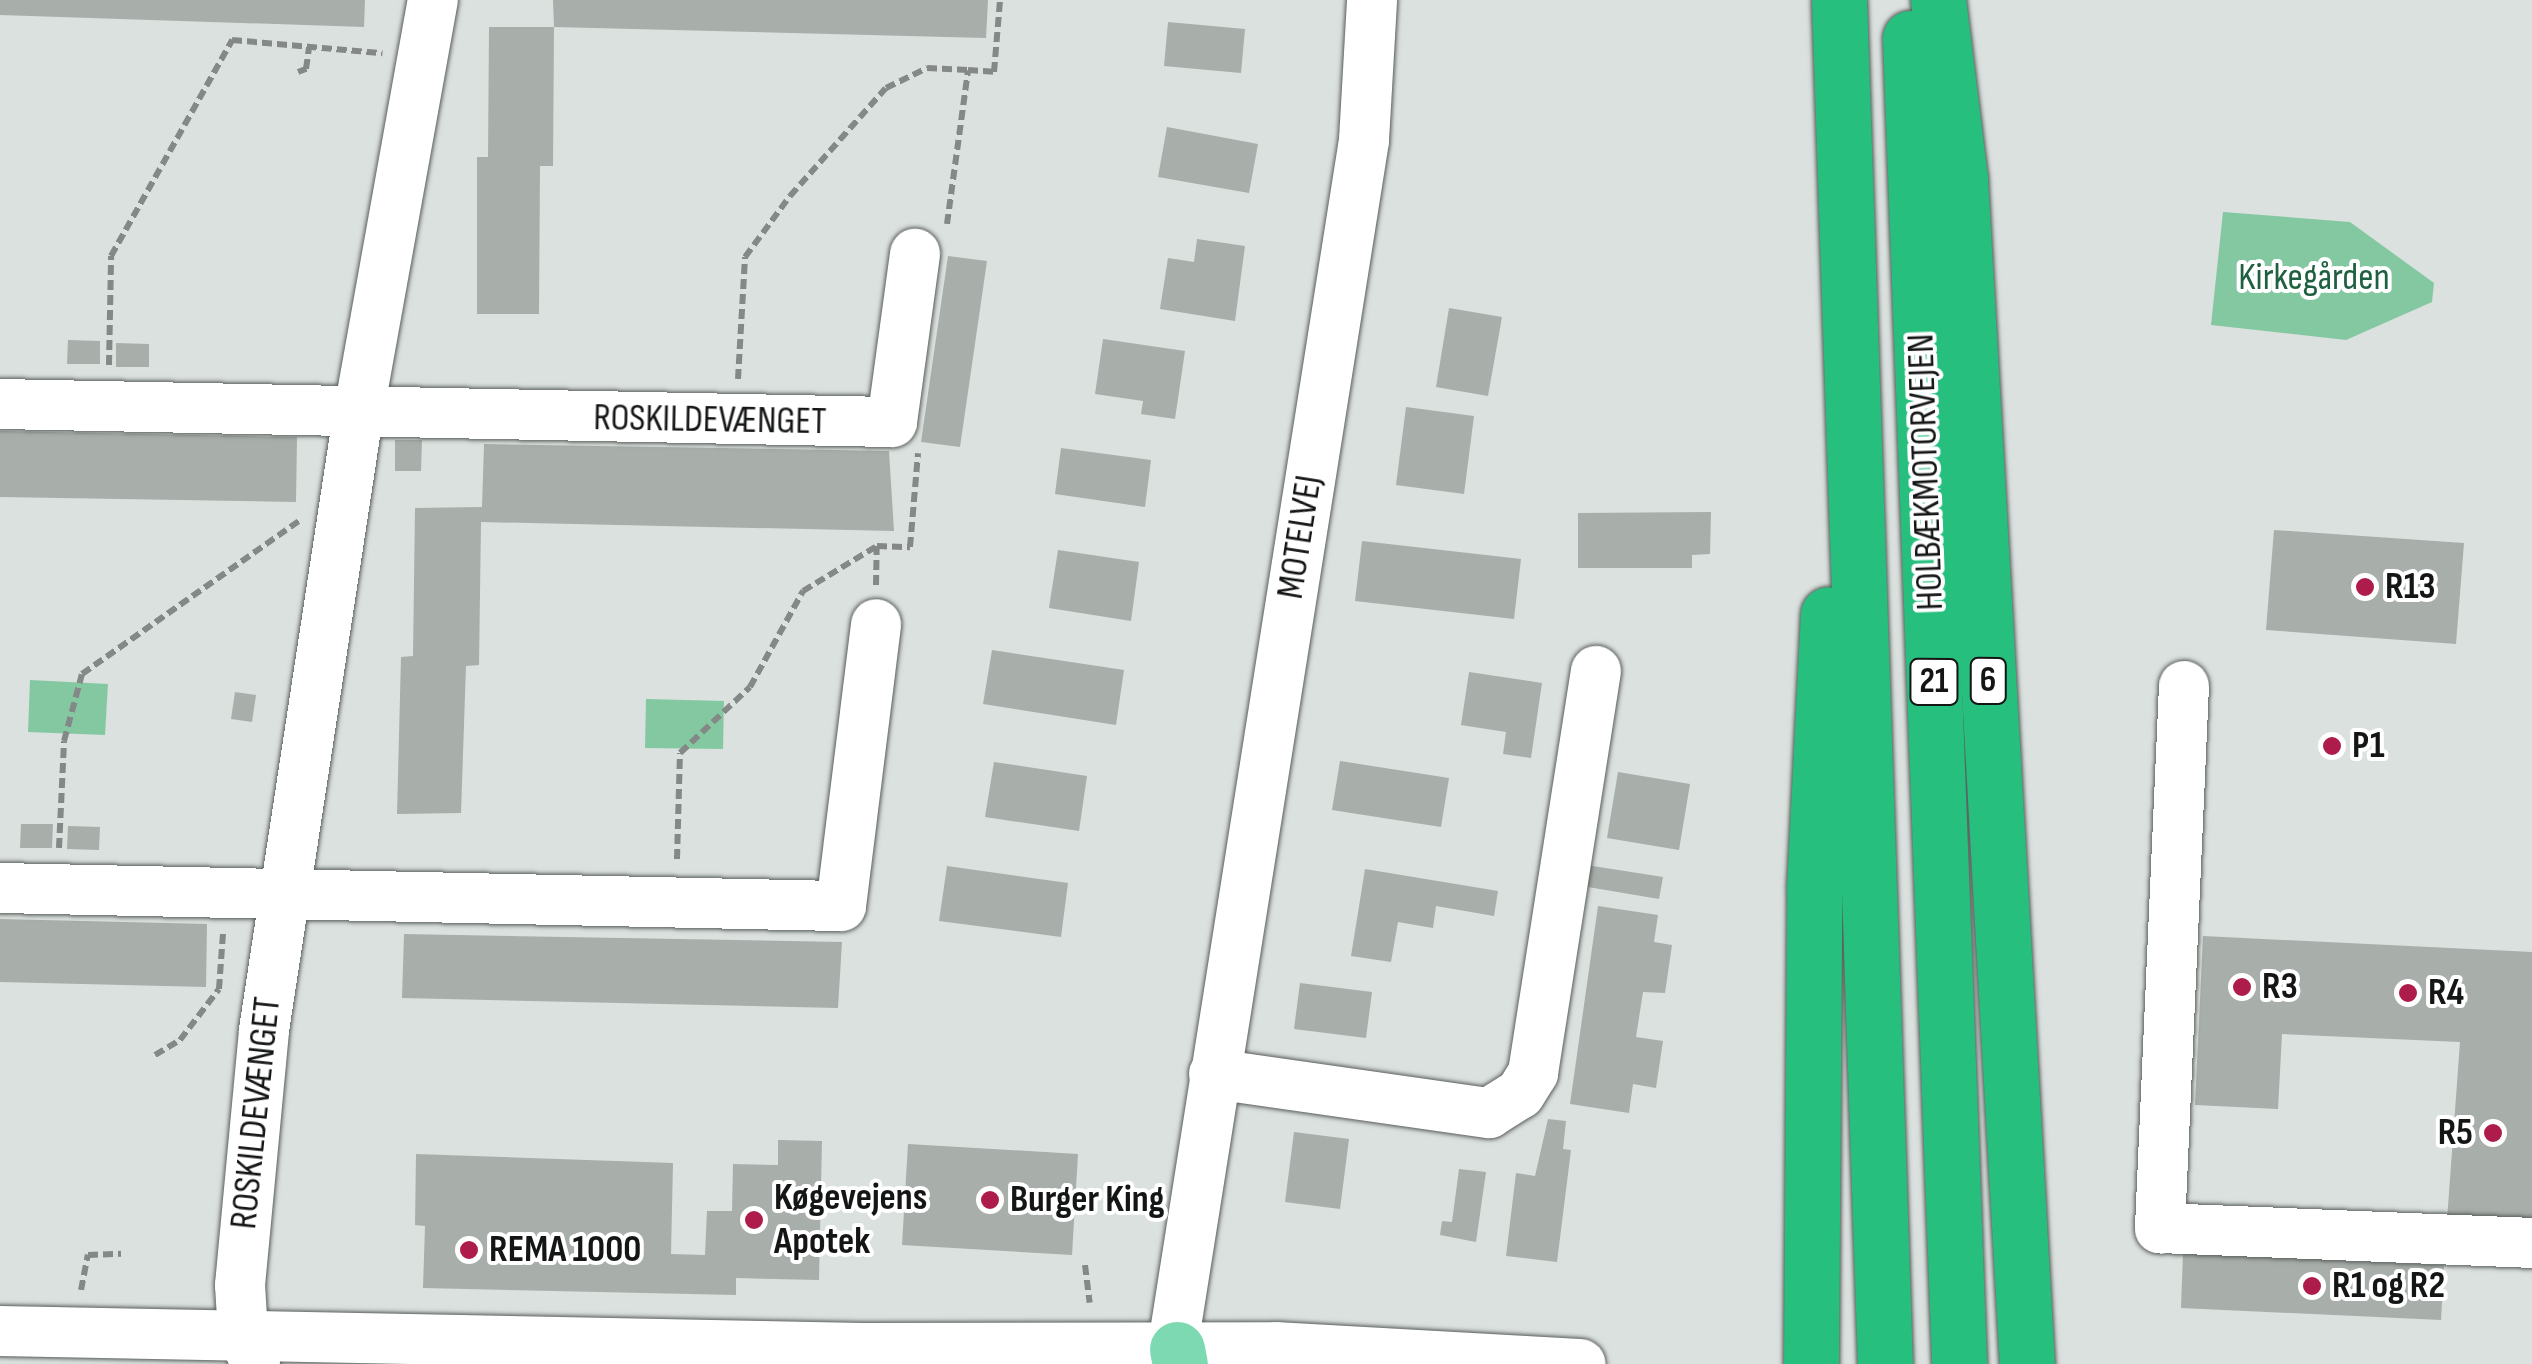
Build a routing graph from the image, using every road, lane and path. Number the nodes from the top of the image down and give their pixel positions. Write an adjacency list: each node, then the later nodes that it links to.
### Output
1 (433, 0): 8 (street, ROSKILDEVÆNGET)
2 (1000, 0): 9 (path)
3 (1372, 0): 29 (street, MOTELVEJ)
4 (1839, 0): 11 (highway, HOLBÆKMOTORVEJEN)
5 (1909, 0): 41 (highway, HOLBÆKMOTORVEJEN / 21)
6 (1938, 0): 42 (highway, 6)
7 (310, 47): 8 (path); 10 (path); 14 (path)
8 (422, 57): 15 (street, ROSKILDEVÆNGET)
9 (968, 70): 12 (path); 16 (path)
10 (298, 72)
11 (1848, 221): 39 (highway); 40 (highway, HOLBÆKMOTORVEJEN / 21)
12 (915, 254): 17 (street)
13 (0, 404): 14 (street, ROSKILDEVÆNGET)
14 (108, 406): 15 (street, ROSKILDEVÆNGET)
15 (358, 416): 16 (street, ROSKILDEVÆNGET); 18 (street, ROSKILDEVÆNGET)
16 (736, 420): 17 (street, ROSKILDEVÆNGET)
17 (892, 422): 19 (path)
18 (348, 486): 24 (path); 26 (street, ROSKILDEVÆNGET)
19 (877, 546): 20 (path); 27 (path)
20 (876, 624): 27 (street)
21 (1596, 671): 29 (street)
22 (2184, 686): 30 (street)
23 (0, 888): 24 (street)
24 (57, 889): 25 (street)
25 (212, 892): 26 (street); 28 (path)
26 (283, 892): 27 (street); 35 (street, ROSKILDEVÆNGET)
27 (676, 901)
28 (156, 1055)
29 (1214, 1074): 36 (street, MOTELVEJ)
30 (2532, 1243)
31 (121, 1254): 33 (path)
32 (0, 1331): 33 (street)
33 (79, 1332): 35 (street)
34 (862, 1348): 35 (street); 36 (street); 37 (street)
35 (242, 1354)
36 (1173, 1360): 38 (street)
37 (773, 1364)
38 (1580, 1364)
39 (1811, 1364)
40 (1885, 1364)
41 (1958, 1364)
42 (2027, 1364)

